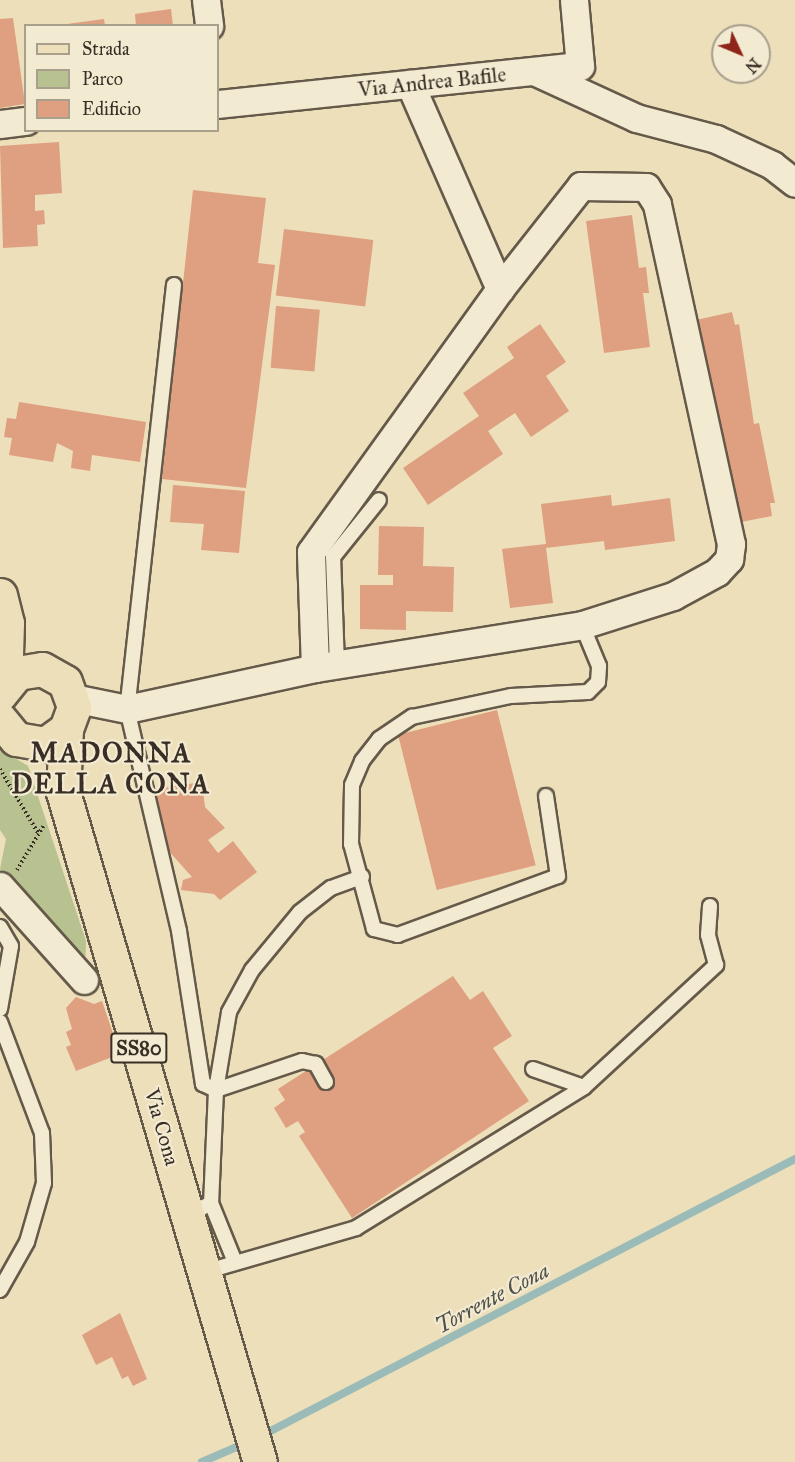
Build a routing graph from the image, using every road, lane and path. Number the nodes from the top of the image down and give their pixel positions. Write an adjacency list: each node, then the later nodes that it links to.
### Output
1 (206, 0): 3 (street)
2 (574, 0): 4 (street, Via Andrea Bafile)
3 (209, 24)
4 (533, 71): 5 (street, Via Andrea Bafile); 9 (street)
5 (410, 84): 6 (street, Via Andrea Bafile); 11 (street)
6 (219, 103)
7 (24, 121): 8 (street)
8 (0, 124)
9 (795, 183)
10 (174, 285): 18 (lane)
11 (500, 289): 14 (street); 15 (street)
12 (379, 500): 15 (lane)
13 (4, 609): 16 (main road); 17 (main road)
14 (582, 625): 15 (street); 26 (lane)
15 (326, 666): 18 (street)
16 (42, 669): 17 (main road); 19 (main road)
17 (2, 689)
18 (127, 709): 19 (street); 36 (lane)
19 (70, 714): 21 (main road); 23 (main road, Via Cona / SS80)
20 (0, 719): 21 (main road, SS80)
21 (28, 744): 23 (main road, Via Cona / SS80)
22 (0, 769): 25 (path)
23 (63, 792): 25 (path); 37 (main road, Via Cona / SS80)
24 (546, 796): 26 (lane)
25 (39, 834): 27 (path)
26 (362, 877): 36 (lane)
27 (2, 889): 30 (street)
28 (710, 906): 35 (lane)
29 (0, 927): 31 (lane)
30 (84, 980)
31 (0, 1009)
32 (0, 1022): 40 (lane)
33 (533, 1069): 35 (lane)
34 (326, 1082): 36 (lane)
35 (584, 1087): 38 (lane)
36 (216, 1089): 37 (lane)
37 (199, 1210): 38 (lane); 39 (main road, Via Cona / SS80)
38 (235, 1262): 39 (lane)
39 (204, 1272): 41 (main road, Via Cona / SS80)
40 (0, 1290)
41 (260, 1462)

